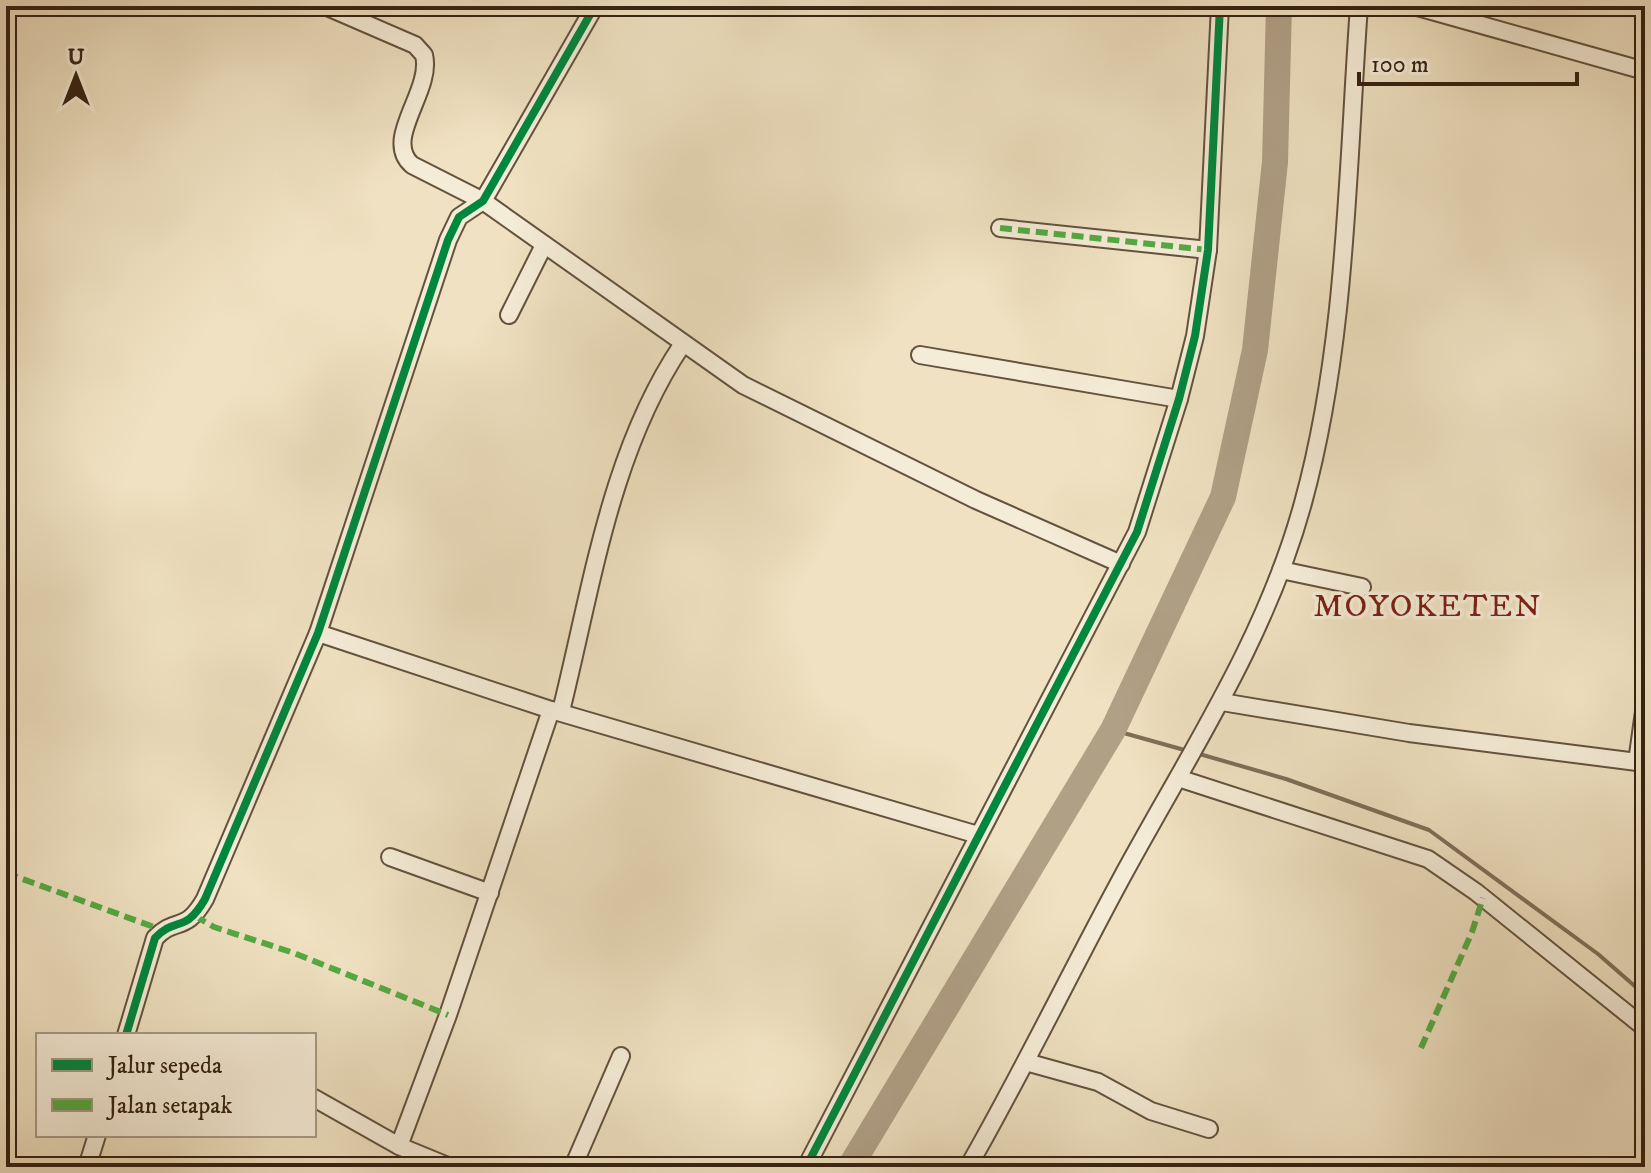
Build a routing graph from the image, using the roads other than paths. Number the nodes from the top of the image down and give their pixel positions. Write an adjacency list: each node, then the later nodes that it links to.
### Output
1 (325, 6): 7 (street)
2 (595, 6): 7 (street)
3 (1220, 6): 10 (street)
4 (1359, 6): 16 (street)
5 (1414, 6): 6 (street)
6 (1645, 71)
7 (483, 201): 9 (street); 18 (street)
8 (1000, 228): 10 (street)
9 (544, 245): 11 (street); 12 (street)
10 (1208, 250): 14 (street)
11 (509, 315)
12 (682, 345): 15 (street); 21 (street)
13 (920, 355): 14 (street)
14 (1179, 399): 15 (street)
15 (1121, 564): 24 (street)
16 (1281, 570): 17 (street); 19 (street)
17 (1362, 587)
18 (318, 633): 21 (street); 28 (street)
19 (1222, 702): 22 (street); 23 (street)
20 (1645, 704): 22 (street)
21 (556, 710): 24 (street); 26 (street)
22 (1641, 763)
23 (1180, 775): 27 (street); 30 (street)
24 (978, 835): 38 (street)
25 (390, 857): 26 (street)
26 (490, 893): 34 (street)
27 (1645, 1028)
28 (127, 1033)
29 (621, 1056): 37 (street)
30 (1026, 1062): 32 (street); 39 (street)
31 (316, 1099): 34 (street)
32 (1209, 1129)
33 (96, 1137): 35 (street)
34 (399, 1146): 36 (street)
35 (87, 1167)
36 (450, 1167)
37 (573, 1167)
38 (806, 1167)
39 (968, 1167)

